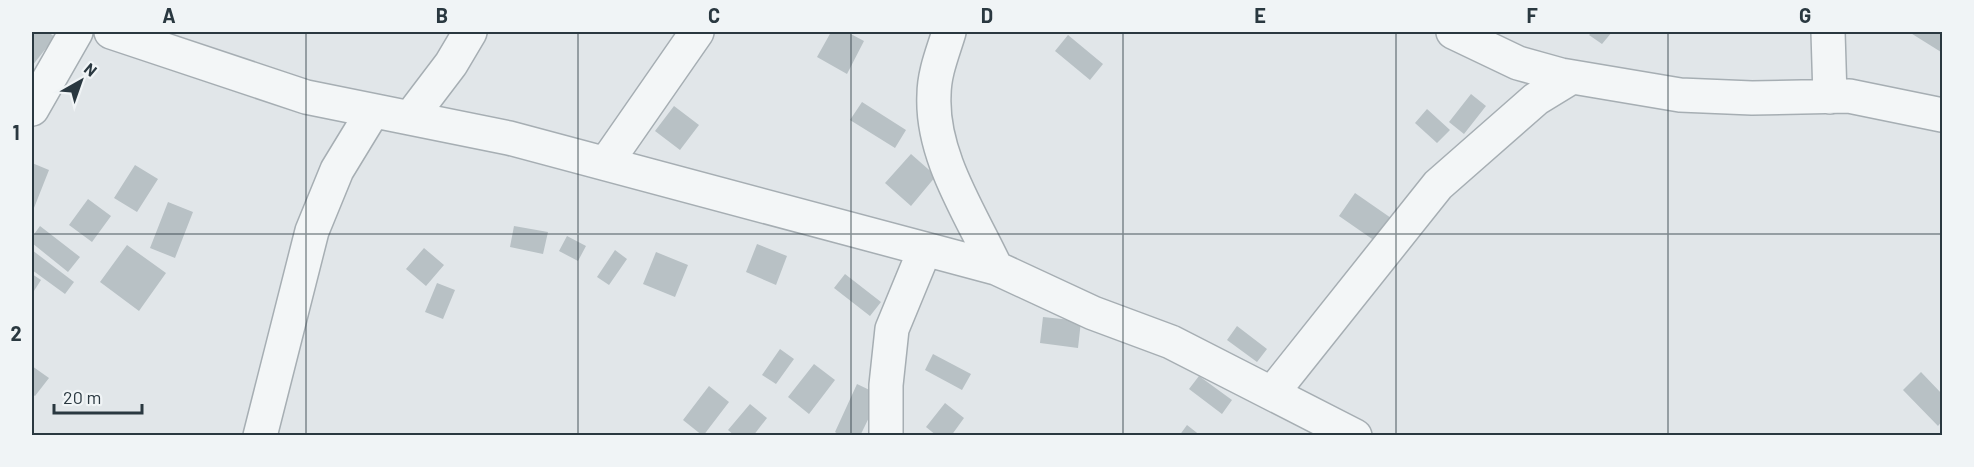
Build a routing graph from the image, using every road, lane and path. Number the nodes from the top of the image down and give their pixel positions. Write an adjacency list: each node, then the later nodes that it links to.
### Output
1 (76, 32): 10 (street)
2 (111, 32): 11 (street)
3 (470, 32): 13 (street)
4 (697, 32): 14 (street)
5 (949, 32): 16 (street)
6 (1453, 32): 8 (street)
7 (1828, 32): 9 (street)
8 (1572, 77): 9 (street); 17 (street)
9 (1830, 97): 12 (street)
10 (32, 109)
11 (373, 111): 13 (street); 18 (street)
12 (1942, 115)
13 (410, 118): 14 (street)
14 (606, 164): 15 (street)
15 (925, 249): 16 (street); 19 (street)
16 (996, 268): 17 (street)
17 (1273, 392): 20 (street)
18 (260, 435)
19 (886, 435)
20 (1355, 435)

